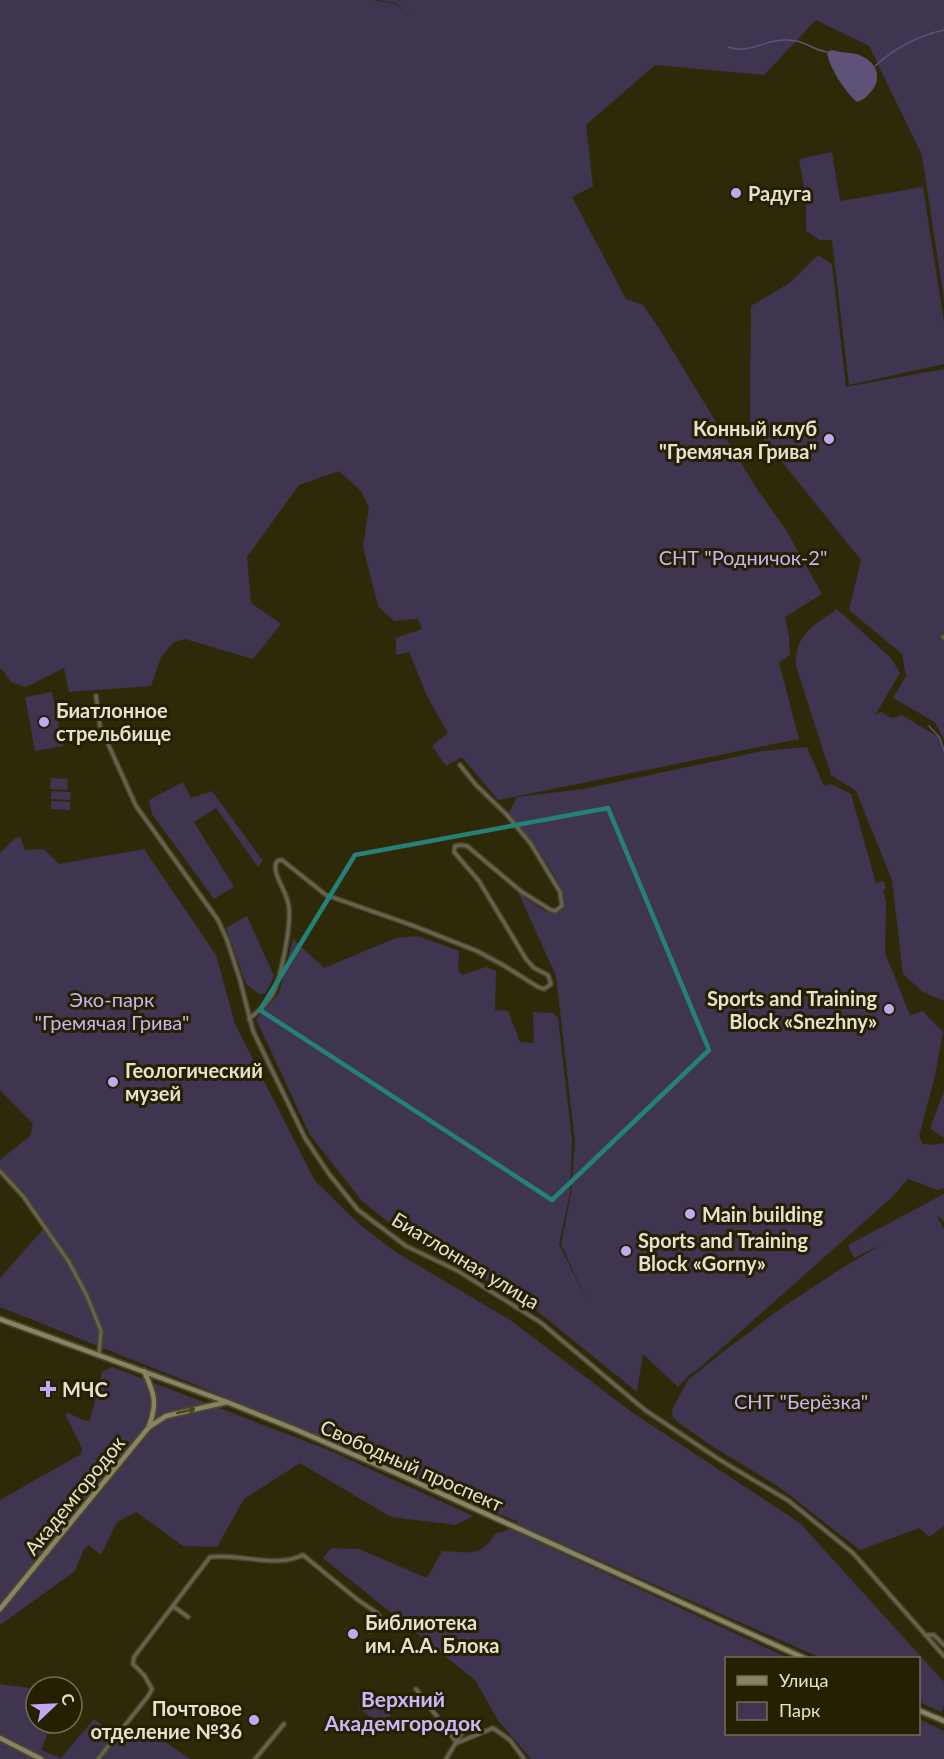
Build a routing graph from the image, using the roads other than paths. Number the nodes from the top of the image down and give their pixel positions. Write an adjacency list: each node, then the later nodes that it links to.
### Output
1 (96, 696): 3 (street, Биатлонная улица)
2 (459, 765): 3 (street)
3 (249, 1019): 14 (street, Биатлонная улица)
4 (0, 1171): 6 (street)
5 (0, 1318): 6 (main road, Свободный проспект)
6 (99, 1354): 7 (main road, Свободный проспект)
7 (144, 1371): 8 (main road, Свободный проспект); 9 (main road)
8 (227, 1402): 9 (main road, one-way to 8); 17 (main road, Свободный проспект)
9 (149, 1427): 11 (main road, Академгородок)
10 (173, 1606): 12 (street); 13 (street); 26 (street)
11 (0, 1609)
12 (188, 1617)
13 (370, 1631)
14 (925, 1635): 15 (street, Биатлонная улица); 16 (street, Биатлонная улица)
15 (944, 1645)
16 (944, 1656)
17 (800, 1657)
18 (416, 1689): 24 (street)
19 (920, 1711): 20 (main road)
20 (944, 1721)
21 (284, 1724): 27 (street)
22 (466, 1726): 24 (street)
23 (0, 1738): 25 (main road)
24 (457, 1743): 28 (street); 29 (street)
25 (41, 1759)
26 (99, 1759)
27 (255, 1759)
28 (446, 1759)
29 (524, 1759)

